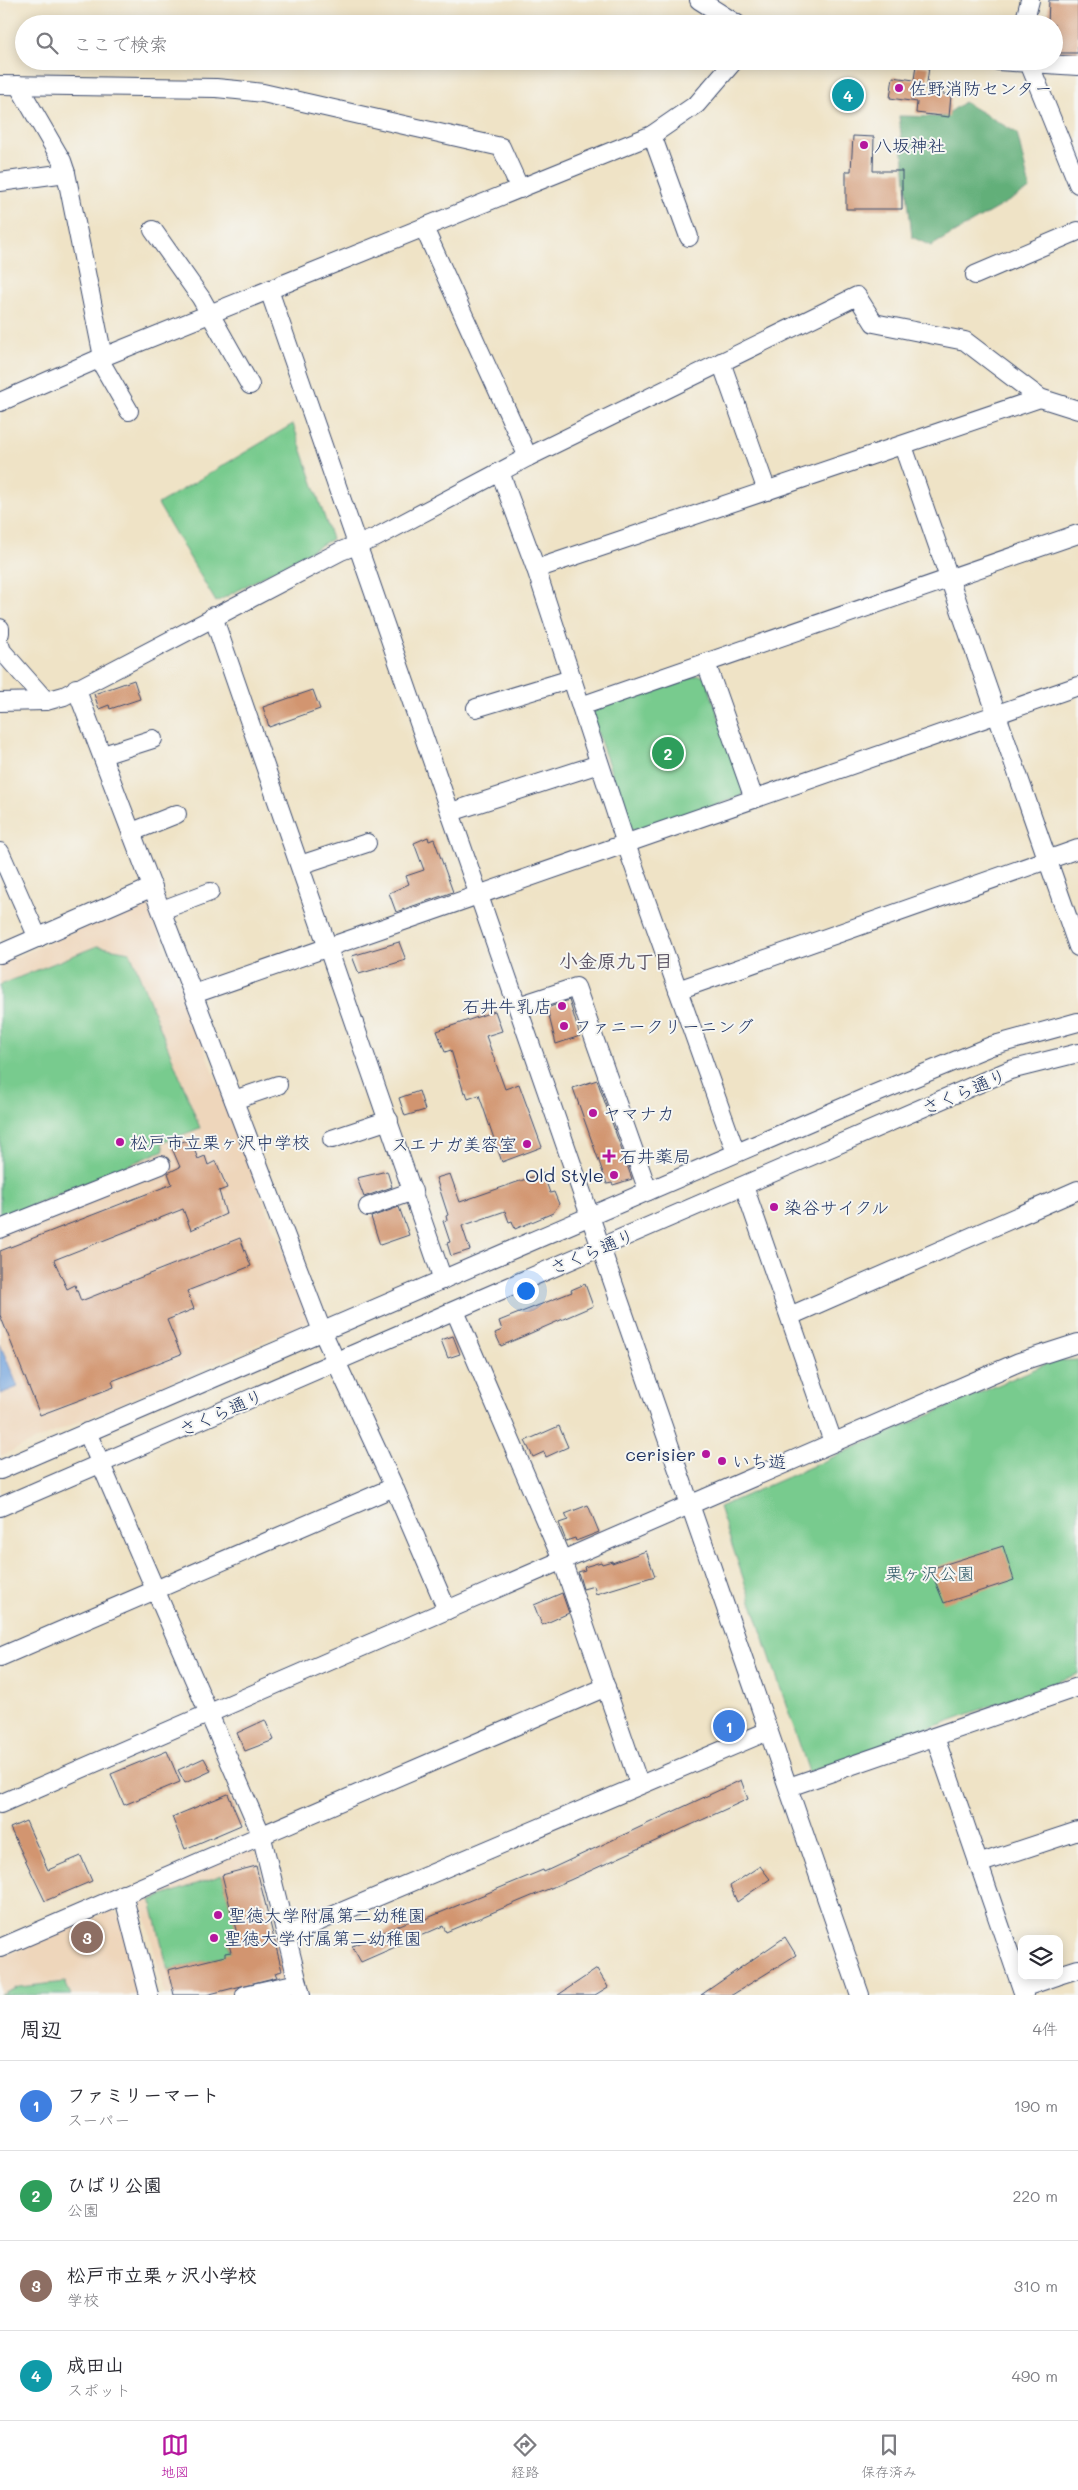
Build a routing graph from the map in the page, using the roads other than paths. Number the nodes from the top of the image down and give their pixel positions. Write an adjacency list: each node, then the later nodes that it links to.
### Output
1 (699, 0): 3 (street)
2 (1030, 0): 4 (street)
3 (723, 15)
4 (1026, 15)
5 (1063, 65): 6 (street)
6 (1078, 66)
7 (726, 70): 11 (street)
8 (1028, 70): 14 (street)
9 (0, 85): 10 (street)
10 (18, 85): 12 (street); 15 (street)
11 (652, 135): 15 (street); 19 (street)
12 (66, 173): 13 (street); 23 (street)
13 (0, 182)
14 (1078, 184)
15 (520, 189): 16 (street)
16 (424, 228): 21 (street); 31 (street)
17 (154, 230): 22 (street)
18 (1078, 231): 20 (street)
19 (690, 236)
20 (975, 275)
21 (269, 290): 22 (street); 35 (street)
22 (209, 315): 23 (street); 25 (street)
23 (101, 358): 27 (street); 29 (street)
24 (721, 362): 26 (street); 31 (street); 33 (street)
25 (250, 385)
26 (1040, 398): 28 (street); 30 (street)
27 (0, 402)
28 (1078, 410)
29 (129, 411)
30 (903, 446): 33 (street); 37 (street)
31 (528, 456): 32 (street)
32 (500, 472): 35 (street); 36 (street)
33 (767, 492): 36 (street)
34 (1078, 534): 37 (street)
35 (359, 544): 38 (street); 55 (street)
36 (536, 569): 43 (street)
37 (949, 578): 42 (street); 50 (street)
38 (213, 616): 45 (street); 63 (street)
39 (0, 628): 40 (street)
40 (0, 633)
41 (0, 645): 46 (street)
42 (706, 663): 48 (street); 54 (street)
43 (571, 679): 48 (street); 49 (street)
44 (1078, 686): 50 (street)
45 (76, 688): 46 (street); 52 (street)
46 (46, 701): 47 (street)
47 (0, 702)
48 (581, 706): 53 (street)
49 (476, 708)
50 (996, 715): 54 (street); 62 (street)
51 (153, 739): 52 (street)
52 (104, 756): 57 (street)
53 (599, 764): 55 (street); 59 (street)
54 (754, 799): 59 (street)
55 (452, 812): 66 (street)
56 (177, 814): 57 (street)
57 (132, 832): 64 (street)
58 (367, 843): 63 (street)
59 (626, 844): 66 (street); 72 (street)
60 (1078, 849): 62 (street)
61 (1, 857): 68 (street)
62 (1047, 860): 70 (street); 72 (street)
63 (300, 865): 69 (street)
64 (153, 887): 67 (street); 68 (street)
65 (210, 892): 67 (street)
66 (480, 894): 69 (street); 74 (street)
67 (162, 910): 73 (street)
68 (38, 938): 71 (street)
69 (328, 947): 73 (street); 79 (street)
70 (1078, 948)
71 (0, 954)
72 (678, 990): 81 (street)
73 (194, 994): 78 (street)
74 (518, 1006): 86 (street); 88 (street)
75 (1078, 1022): 81 (street, さくら通り)
76 (1078, 1053): 83 (street, さくら通り)
77 (278, 1085): 78 (street)
78 (234, 1100): 94 (street)
79 (389, 1120): 80 (street); 85 (street)
80 (332, 1140)
81 (736, 1153): 86 (street, さくら通り)
82 (161, 1165): 89 (street)
83 (744, 1186): 90 (street, さくら通り); 93 (street)
84 (1078, 1190): 93 (street)
85 (413, 1191): 87 (street); 91 (street)
86 (648, 1191): 88 (street, さくら通り)
87 (368, 1207)
88 (590, 1217): 90 (street); 91 (street, さくら通り)
89 (0, 1229)
90 (600, 1248): 92 (street, さくら通り); 102 (street)
91 (444, 1280): 94 (street, さくら通り)
92 (455, 1311): 96 (street, さくら通り); 104 (street)
93 (790, 1316): 98 (street)
94 (322, 1331): 96 (street); 97 (street, さくら通り)
95 (1078, 1343): 98 (street)
96 (336, 1362): 99 (street, さくら通り); 101 (street)
97 (87, 1432): 99 (street); 100 (street, さくら通り)
98 (833, 1442): 102 (street)
99 (101, 1464): 103 (street, さくら通り); 105 (street)
100 (0, 1470)
101 (394, 1487): 105 (street); 106 (street)
102 (692, 1504): 104 (street); 111 (street)
103 (0, 1507)
104 (562, 1560): 106 (street); 108 (street)
105 (156, 1589): 107 (street); 110 (street)
106 (447, 1610): 110 (street)
107 (0, 1657)
108 (606, 1687): 113 (street); 117 (street)
109 (1078, 1688): 112 (street)
110 (210, 1712): 115 (street); 117 (street)
111 (768, 1731): 113 (street); 114 (street)
112 (935, 1737): 114 (street); 118 (street)
113 (639, 1784): 120 (street)
114 (789, 1787): 129 (street)
115 (0, 1804)
116 (1078, 1831): 118 (street)
117 (261, 1834): 119 (street); 120 (street)
118 (978, 1864): 126 (street)
119 (123, 1894): 121 (street); 127 (street)
120 (287, 1934): 125 (street)
121 (0, 1948)
122 (1078, 1969): 123 (street)
123 (1063, 1974)
124 (1049, 1980): 126 (street)
125 (300, 1989): 128 (street)
126 (1023, 1992)
127 (149, 1995)
128 (244, 1995)
129 (860, 1995)

